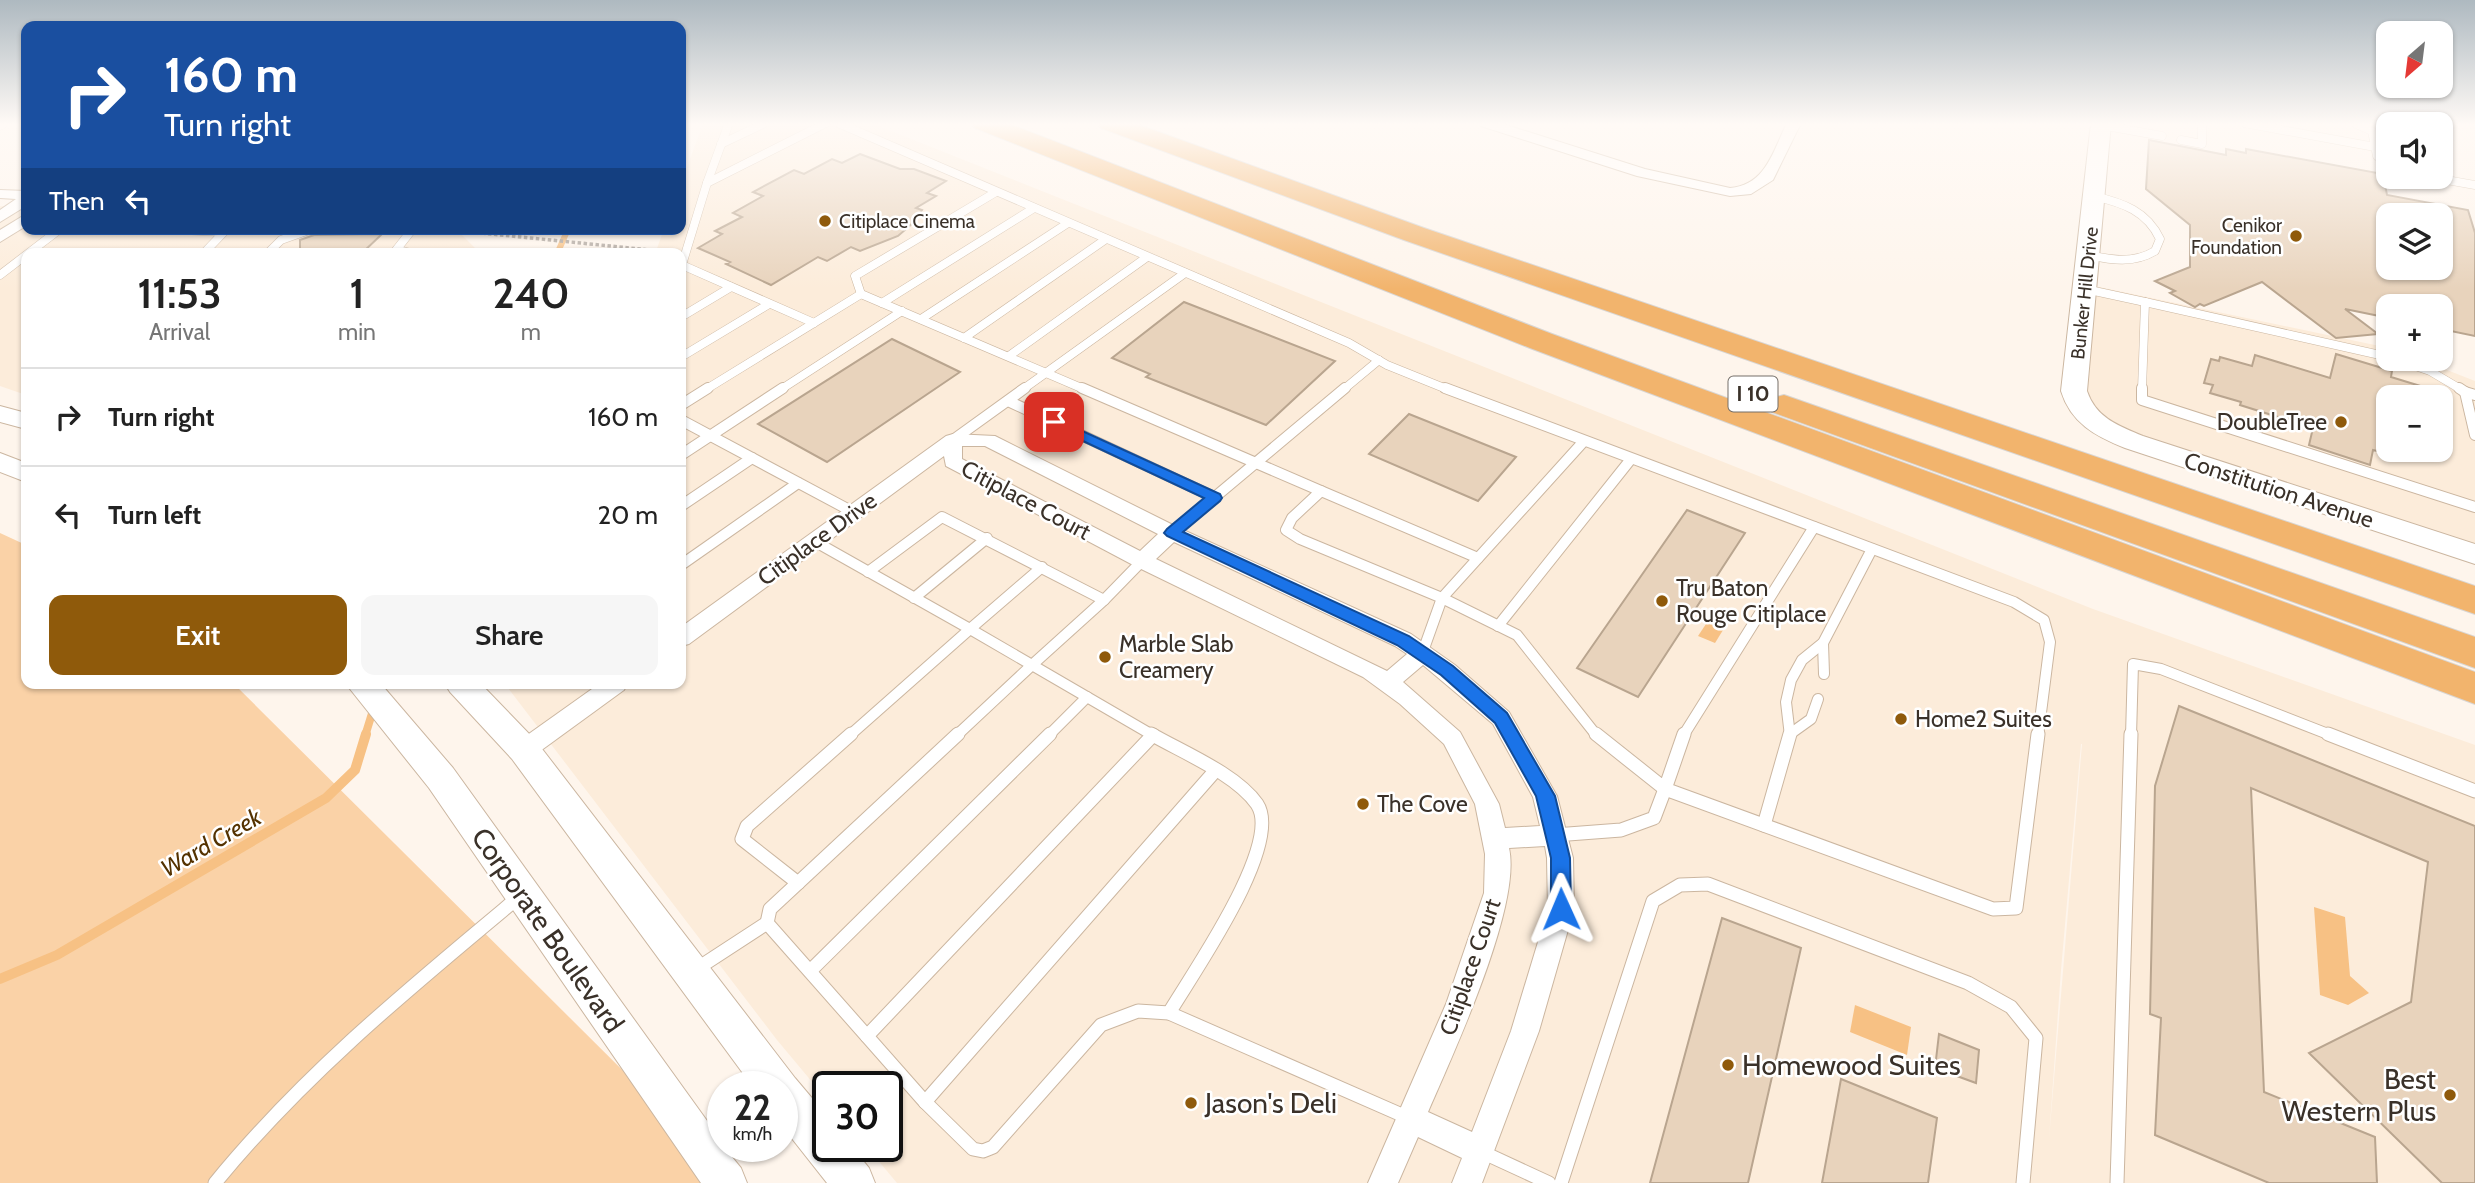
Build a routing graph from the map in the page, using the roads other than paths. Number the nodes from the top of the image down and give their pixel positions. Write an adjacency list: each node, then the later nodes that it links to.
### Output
1 (709, 178): 11 (lane)
2 (717, 178): 11 (lane)
3 (964, 178): 13 (lane)
4 (1121, 178): 104 (highway)
5 (1173, 178): 99 (highway, I 10)
6 (1261, 178): 94 (highway, I 10)
7 (1664, 178): 8 (street)
8 (1767, 178)
9 (2096, 178): 16 (street, Bunker Hill Drive)
10 (2453, 181): 12 (lane)
11 (707, 183): 30 (lane)
12 (2475, 185)
13 (996, 192): 18 (lane); 41 (lane)
14 (0, 194): 15 (street)
15 (21, 196)
16 (2094, 196): 31 (street, Bunker Hill Drive); 31 (lane)
17 (21, 201): 19 (street)
18 (1034, 208): 21 (lane); 43 (lane)
19 (0, 217)
20 (21, 222): 25 (street)
21 (1068, 223): 26 (lane); 47 (lane)
22 (53, 235): 27 (lane)
23 (220, 235): 28 (lane)
24 (295, 235): 29 (lane)
25 (0, 237)
26 (1106, 239): 32 (lane); 49 (lane)
27 (37, 248)
28 (208, 248)
29 (273, 248)
30 (686, 251)
31 (2088, 255): 40 (street, Bunker Hill Drive)
32 (1146, 257): 37 (lane); 52 (lane)
33 (21, 259): 35 (lane)
34 (21, 260): 38 (lane)
35 (0, 262)
36 (686, 269): 39 (lane)
37 (1185, 274): 53 (lane); 55 (lane)
38 (0, 275)
39 (731, 287): 44 (lane); 46 (lane)
40 (2085, 289): 42 (lane); 61 (street, Bunker Hill Drive)
41 (861, 294): 43 (lane); 48 (lane)
42 (2145, 302): 51 (lane); 78 (lane)
43 (882, 303): 45 (lane)
44 (769, 304): 48 (lane); 50 (lane)
45 (902, 312): 47 (lane); 65 (lane)
46 (686, 314)
47 (921, 319): 49 (lane)
48 (814, 323): 59 (lane)
49 (964, 338): 52 (lane)
50 (686, 354)
51 (2376, 354)
52 (1009, 356): 55 (lane)
53 (1379, 360): 67 (lane); 72 (lane)
54 (2430, 371): 56 (lane)
55 (1048, 372): 58 (lane); 72 (lane)
56 (2465, 392): 57 (lane); 64 (lane)
57 (2475, 395)
58 (1008, 401): 66 (lane); 76 (lane)
59 (686, 402)
60 (0, 414): 62 (street)
61 (2086, 417): 85 (street, Constitution Avenue)
62 (21, 420)
63 (686, 423): 65 (lane)
64 (2475, 435)
65 (711, 436): 68 (lane); 69 (lane)
66 (953, 440): 79 (street, Citiplace Drive); 81 (street, Citiplace Court); 88 (street, Citiplace Court)
67 (1584, 441): 70 (lane); 86 (lane)
68 (686, 452)
69 (752, 458): 74 (lane); 77 (lane)
70 (1630, 459): 80 (lane); 95 (lane)
71 (0, 462): 73 (street)
72 (1257, 462): 75 (lane); 76 (lane)
73 (21, 471)
74 (798, 482): 79 (lane); 87 (lane)
75 (1321, 491): 86 (lane); 92 (lane)
76 (1214, 498): 81 (lane)
77 (686, 503)
78 (2475, 507)
79 (853, 512): 83 (street, Citiplace Drive)
80 (1814, 527): 84 (lane); 114 (lane)
81 (1172, 533): 88 (street); 100 (street, Citiplace Court)
82 (987, 538): 89 (lane); 90 (lane); 91 (lane)
83 (814, 541): 90 (lane); 97 (street, Citiplace Drive)
84 (1872, 549): 98 (lane); 116 (lane)
85 (2475, 554)
86 (1478, 558): 92 (lane)
87 (686, 561)
88 (1142, 561): 93 (lane); 103 (street, Citiplace Court)
89 (1042, 567): 93 (lane); 96 (lane)
90 (868, 572): 91 (lane)
91 (914, 598): 96 (lane)
92 (1442, 598): 95 (lane); 100 (lane)
93 (1104, 600): 101 (lane)
94 (2475, 600)
95 (1498, 626): 114 (lane)
96 (970, 629): 101 (lane); 119 (lane)
97 (686, 634)
98 (1823, 643): 102 (lane); 110 (lane)
99 (2475, 653)
100 (1422, 654): 103 (street); 117 (street, Citiplace Court)
101 (1032, 665): 108 (lane); 119 (lane)
102 (1824, 674)
103 (1387, 682): 118 (street, Citiplace Court)
104 (2475, 688)
105 (366, 689): 120 (street, Corporate Boulevard)
106 (466, 689): 112 (street)
107 (609, 689): 112 (street)
108 (1087, 697): 111 (lane); 122 (lane)
109 (1818, 699): 110 (lane)
110 (1790, 734): 116 (lane)
111 (1153, 735): 113 (lane); 125 (lane)
112 (524, 750): 123 (street)
113 (1215, 771): 124 (lane); 127 (lane)
114 (1665, 789): 116 (lane); 117 (lane)
115 (2475, 791): 139 (lane)
116 (1764, 825)
117 (1555, 835): 118 (street); 130 (street, Citiplace Court)
118 (1494, 839): 129 (street, Citiplace Court)
119 (798, 883): 121 (lane)
120 (522, 894): 131 (lane); 132 (street, Corporate Boulevard)
121 (767, 923): 122 (lane); 123 (lane)
122 (810, 971): 125 (lane)
123 (692, 972): 126 (street)
124 (1169, 1013): 127 (lane); 129 (lane)
125 (867, 1036): 127 (lane)
126 (766, 1071)
127 (925, 1102)
128 (798, 1113): 133 (street)
129 (1411, 1119): 130 (street); 134 (street, Citiplace Court)
130 (1479, 1151): 135 (street, Citiplace Court); 136 (lane)
131 (215, 1183)
132 (726, 1183)
133 (854, 1183)
134 (1383, 1183)
135 (1467, 1183)
136 (1549, 1183)
137 (1561, 1183): 138 (lane)
138 (2023, 1183)
139 (2117, 1183)

